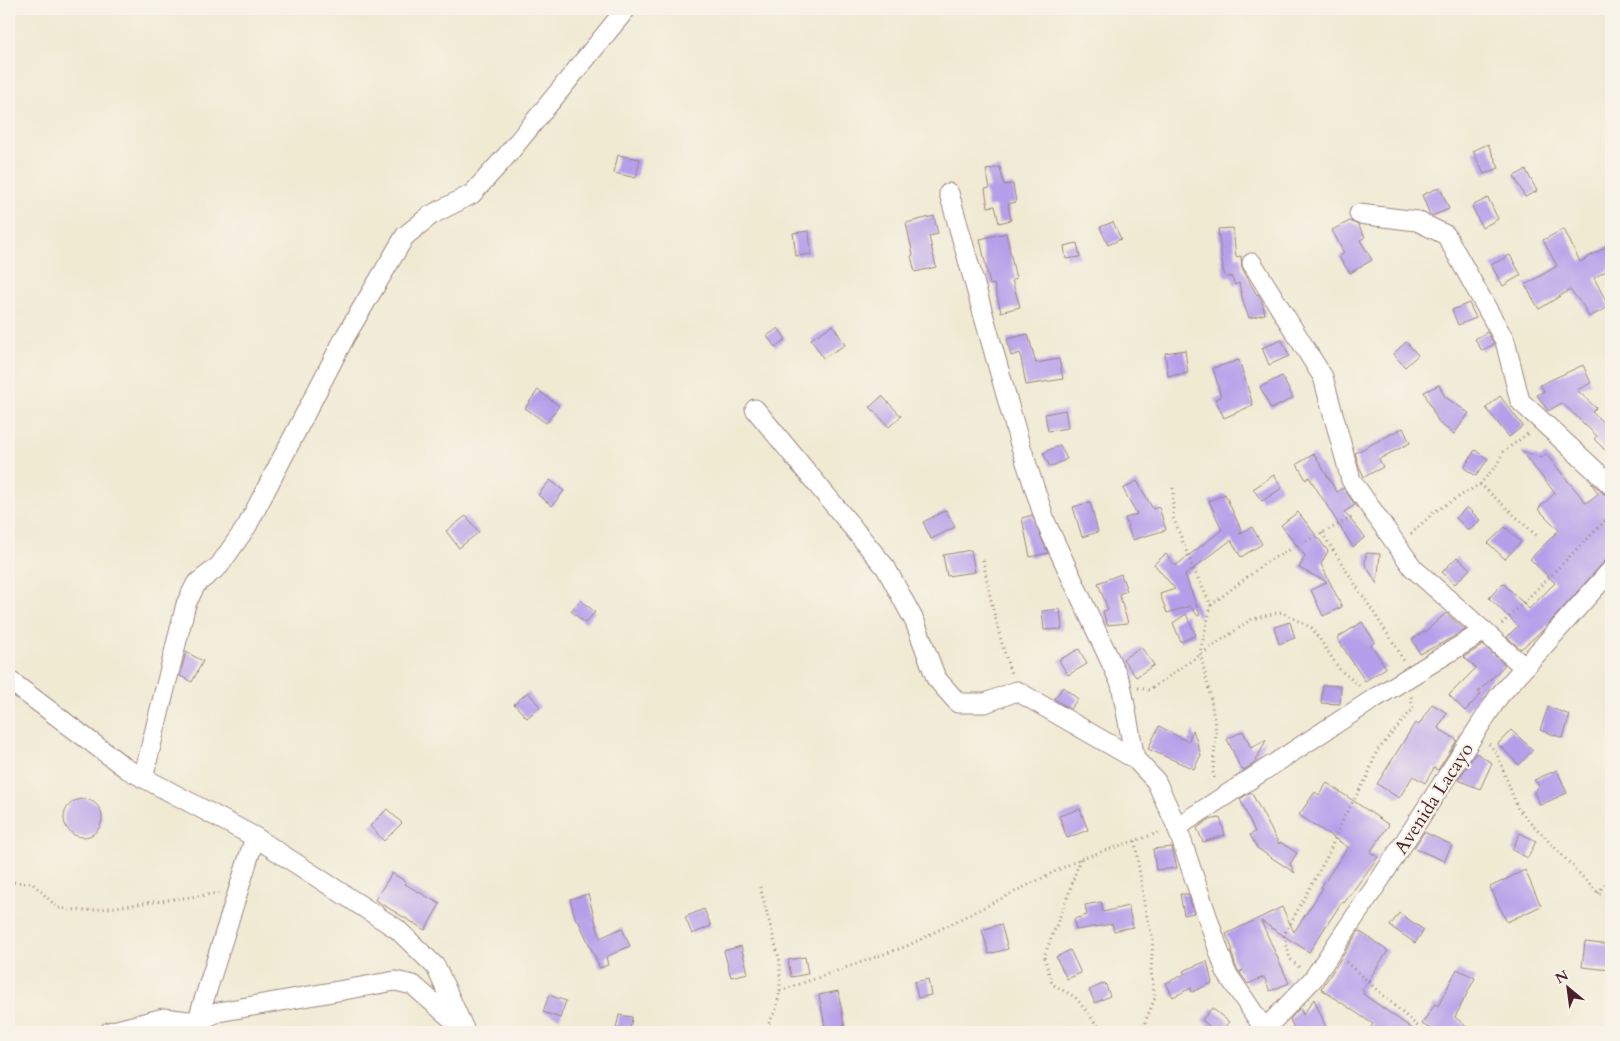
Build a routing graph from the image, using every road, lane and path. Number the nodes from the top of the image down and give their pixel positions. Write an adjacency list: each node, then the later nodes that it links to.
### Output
1 (626, 9): 28 (street)
2 (949, 193): 23 (street)
3 (1359, 214): 6 (street)
4 (1252, 264): 10 (street)
5 (755, 408): 24 (street)
6 (1544, 423): 7 (path); 8 (street)
7 (1480, 484): 13 (path); 14 (path)
8 (1611, 485)
9 (1174, 488): 17 (path)
10 (1370, 508): 12 (path); 14 (street)
11 (1611, 515): 18 (path)
12 (1322, 533): 17 (path); 21 (path)
13 (1537, 536)
14 (1397, 546): 18 (street)
15 (983, 560): 24 (path)
16 (1611, 570): 20 (street, Avenida Lacayo)
17 (1211, 604): 19 (path)
18 (1487, 634): 20 (street); 21 (street)
19 (1200, 654): 23 (path); 25 (path); 29 (path)
20 (1524, 667): 26 (street, Avenida Lacayo)
21 (1409, 677): 25 (street); 41 (path)
22 (9, 680): 28 (street)
23 (1121, 684): 27 (street)
24 (1017, 691): 27 (street)
25 (1376, 698): 29 (street)
26 (1477, 730): 38 (path); 40 (street, Avenida Lacayo)
27 (1135, 760): 30 (street)
28 (143, 778): 31 (street)
29 (1219, 800): 30 (street)
30 (1177, 827): 32 (path); 45 (street)
31 (255, 837): 37 (street); 44 (street)
32 (1135, 841): 33 (path); 50 (path)
33 (1080, 859): 42 (path); 49 (path)
34 (1611, 876): 38 (path)
35 (9, 882): 37 (path)
36 (760, 887): 42 (path)
37 (238, 891): 43 (street)
38 (1598, 893): 39 (path)
39 (1611, 898)
40 (1333, 950): 41 (street, Avenida Lacayo); 51 (path)
41 (1313, 979): 45 (street, Avenida Lacayo)
42 (780, 992): 48 (path)
43 (197, 1022): 44 (street); 46 (street); 47 (street)
44 (466, 1031)
45 (1263, 1031)
46 (109, 1032)
47 (174, 1032)
48 (764, 1032)
49 (1117, 1032)
50 (1141, 1032)
51 (1424, 1032)

